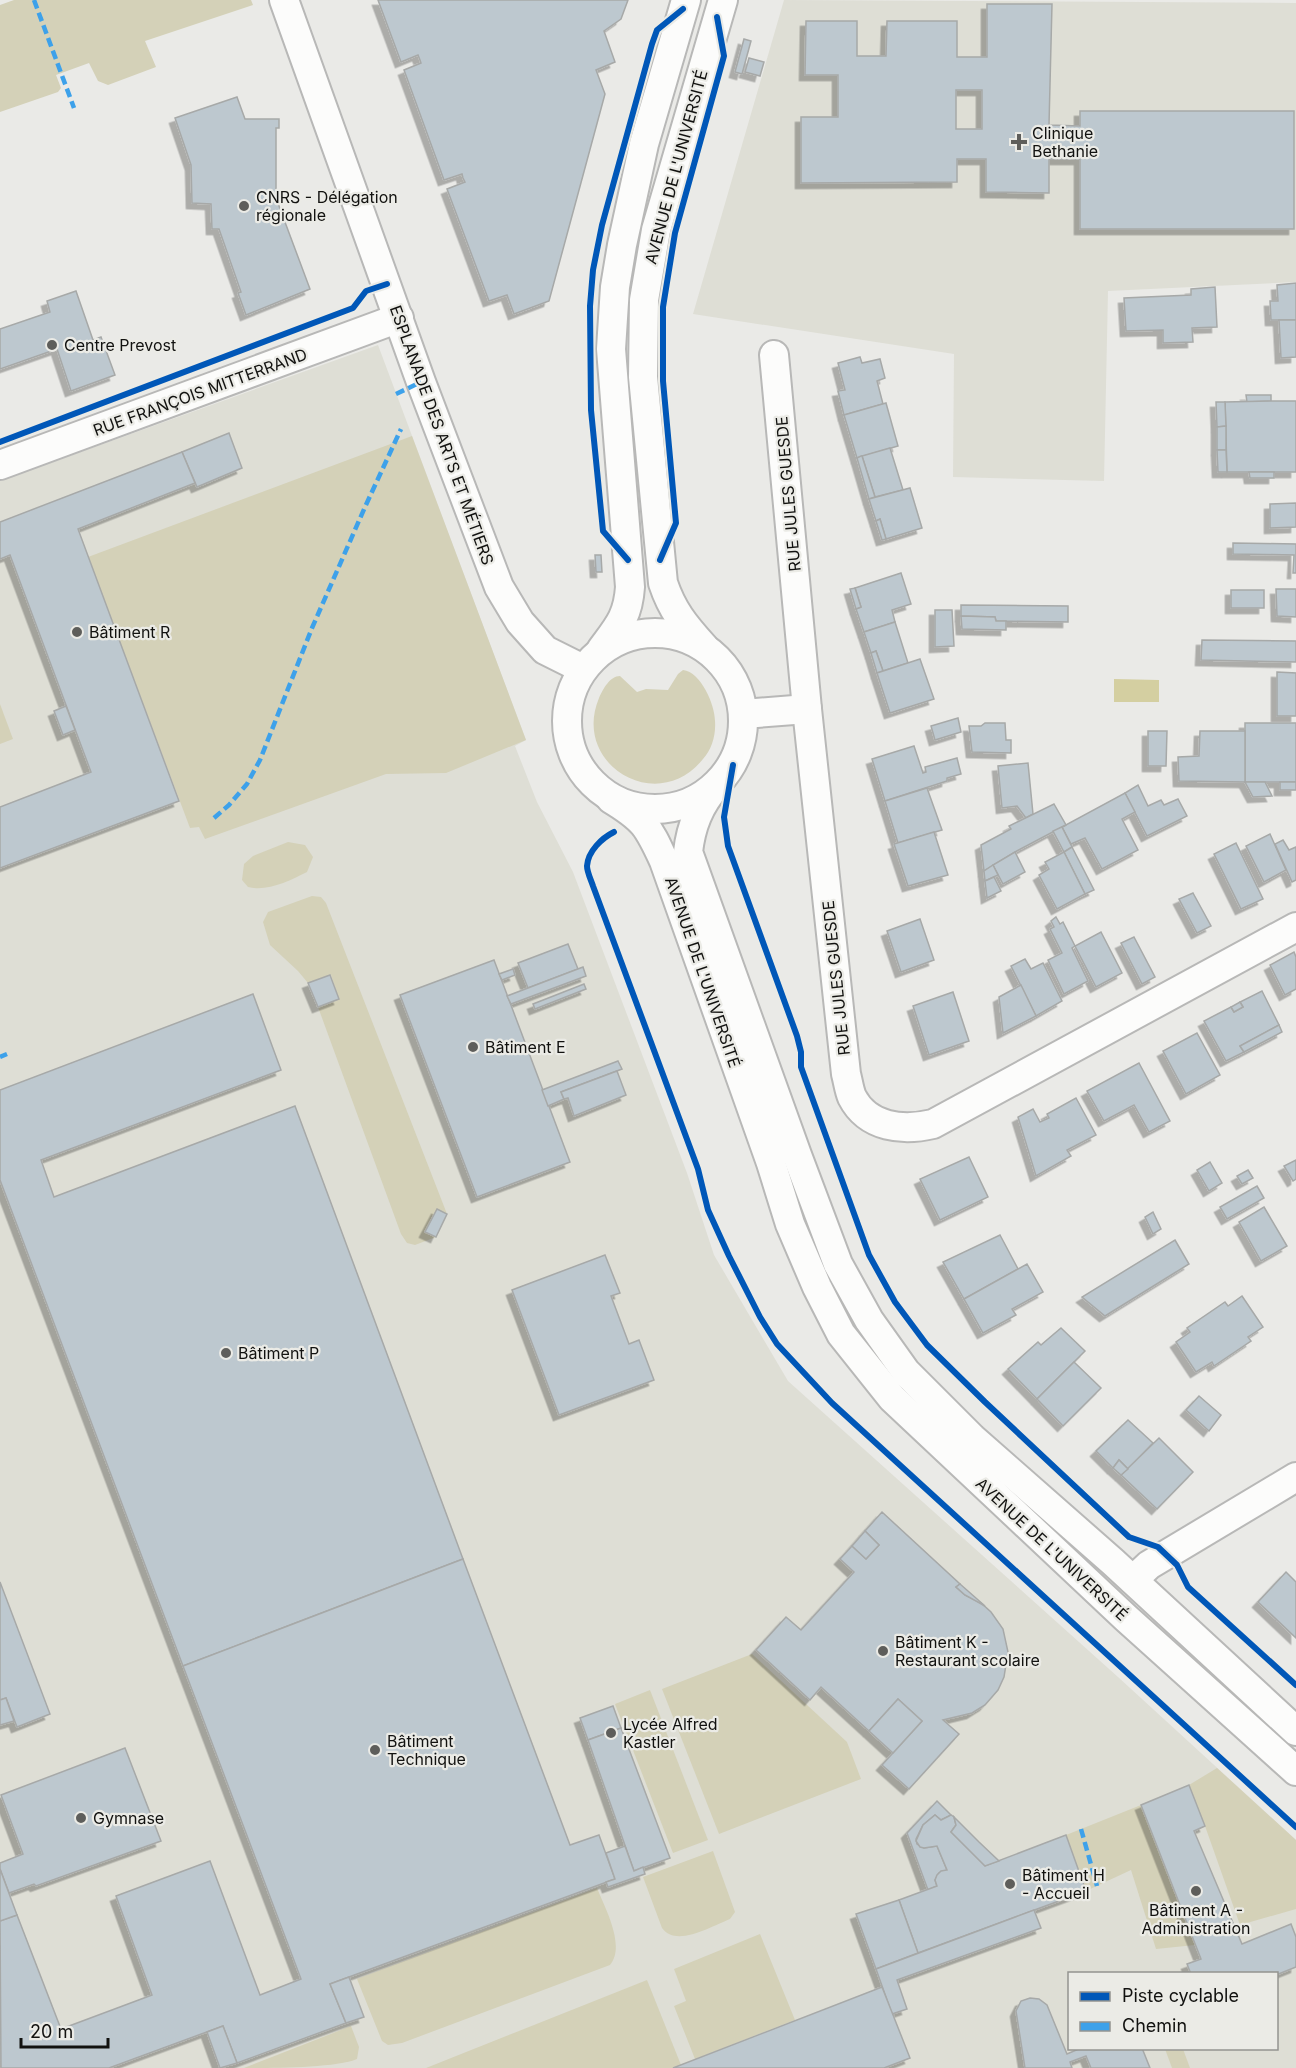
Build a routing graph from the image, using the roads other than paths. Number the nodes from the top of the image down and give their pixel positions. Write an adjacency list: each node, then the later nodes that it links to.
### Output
1 (284, 0): 4 (street, ESPLANADE DES ARTS ET MÉTIERS)
2 (686, 0): 8 (street, AVENUE DE L'UNIVERSITÉ)
3 (723, 0): 7 (street, AVENUE DE L'UNIVERSITÉ)
4 (399, 318): 6 (street, RUE FRANÇOIS MITTERRAND); 8 (street, ESPLANADE DES ARTS ET MÉTIERS)
5 (774, 355): 9 (street, RUE JULES GUESDE)
6 (0, 465)
7 (704, 646): 8 (street); 10 (street)
8 (592, 660): 12 (street)
9 (807, 709): 10 (street); 13 (street, RUE JULES GUESDE)
10 (744, 714): 11 (street)
11 (717, 785): 12 (street); 14 (street, AVENUE DE L'UNIVERSITÉ)
12 (611, 799): 14 (street, AVENUE DE L'UNIVERSITÉ)
13 (1296, 927)
14 (784, 1159): 15 (street, AVENUE DE L'UNIVERSITÉ); 16 (street, AVENUE DE L'UNIVERSITÉ)
15 (856, 1295): 16 (street); 18 (street, AVENUE DE L'UNIVERSITÉ)
16 (828, 1309): 20 (street, AVENUE DE L'UNIVERSITÉ)
17 (1296, 1477): 18 (street)
18 (1133, 1580): 19 (street, AVENUE DE L'UNIVERSITÉ)
19 (1296, 1731)
20 (1296, 1771)

